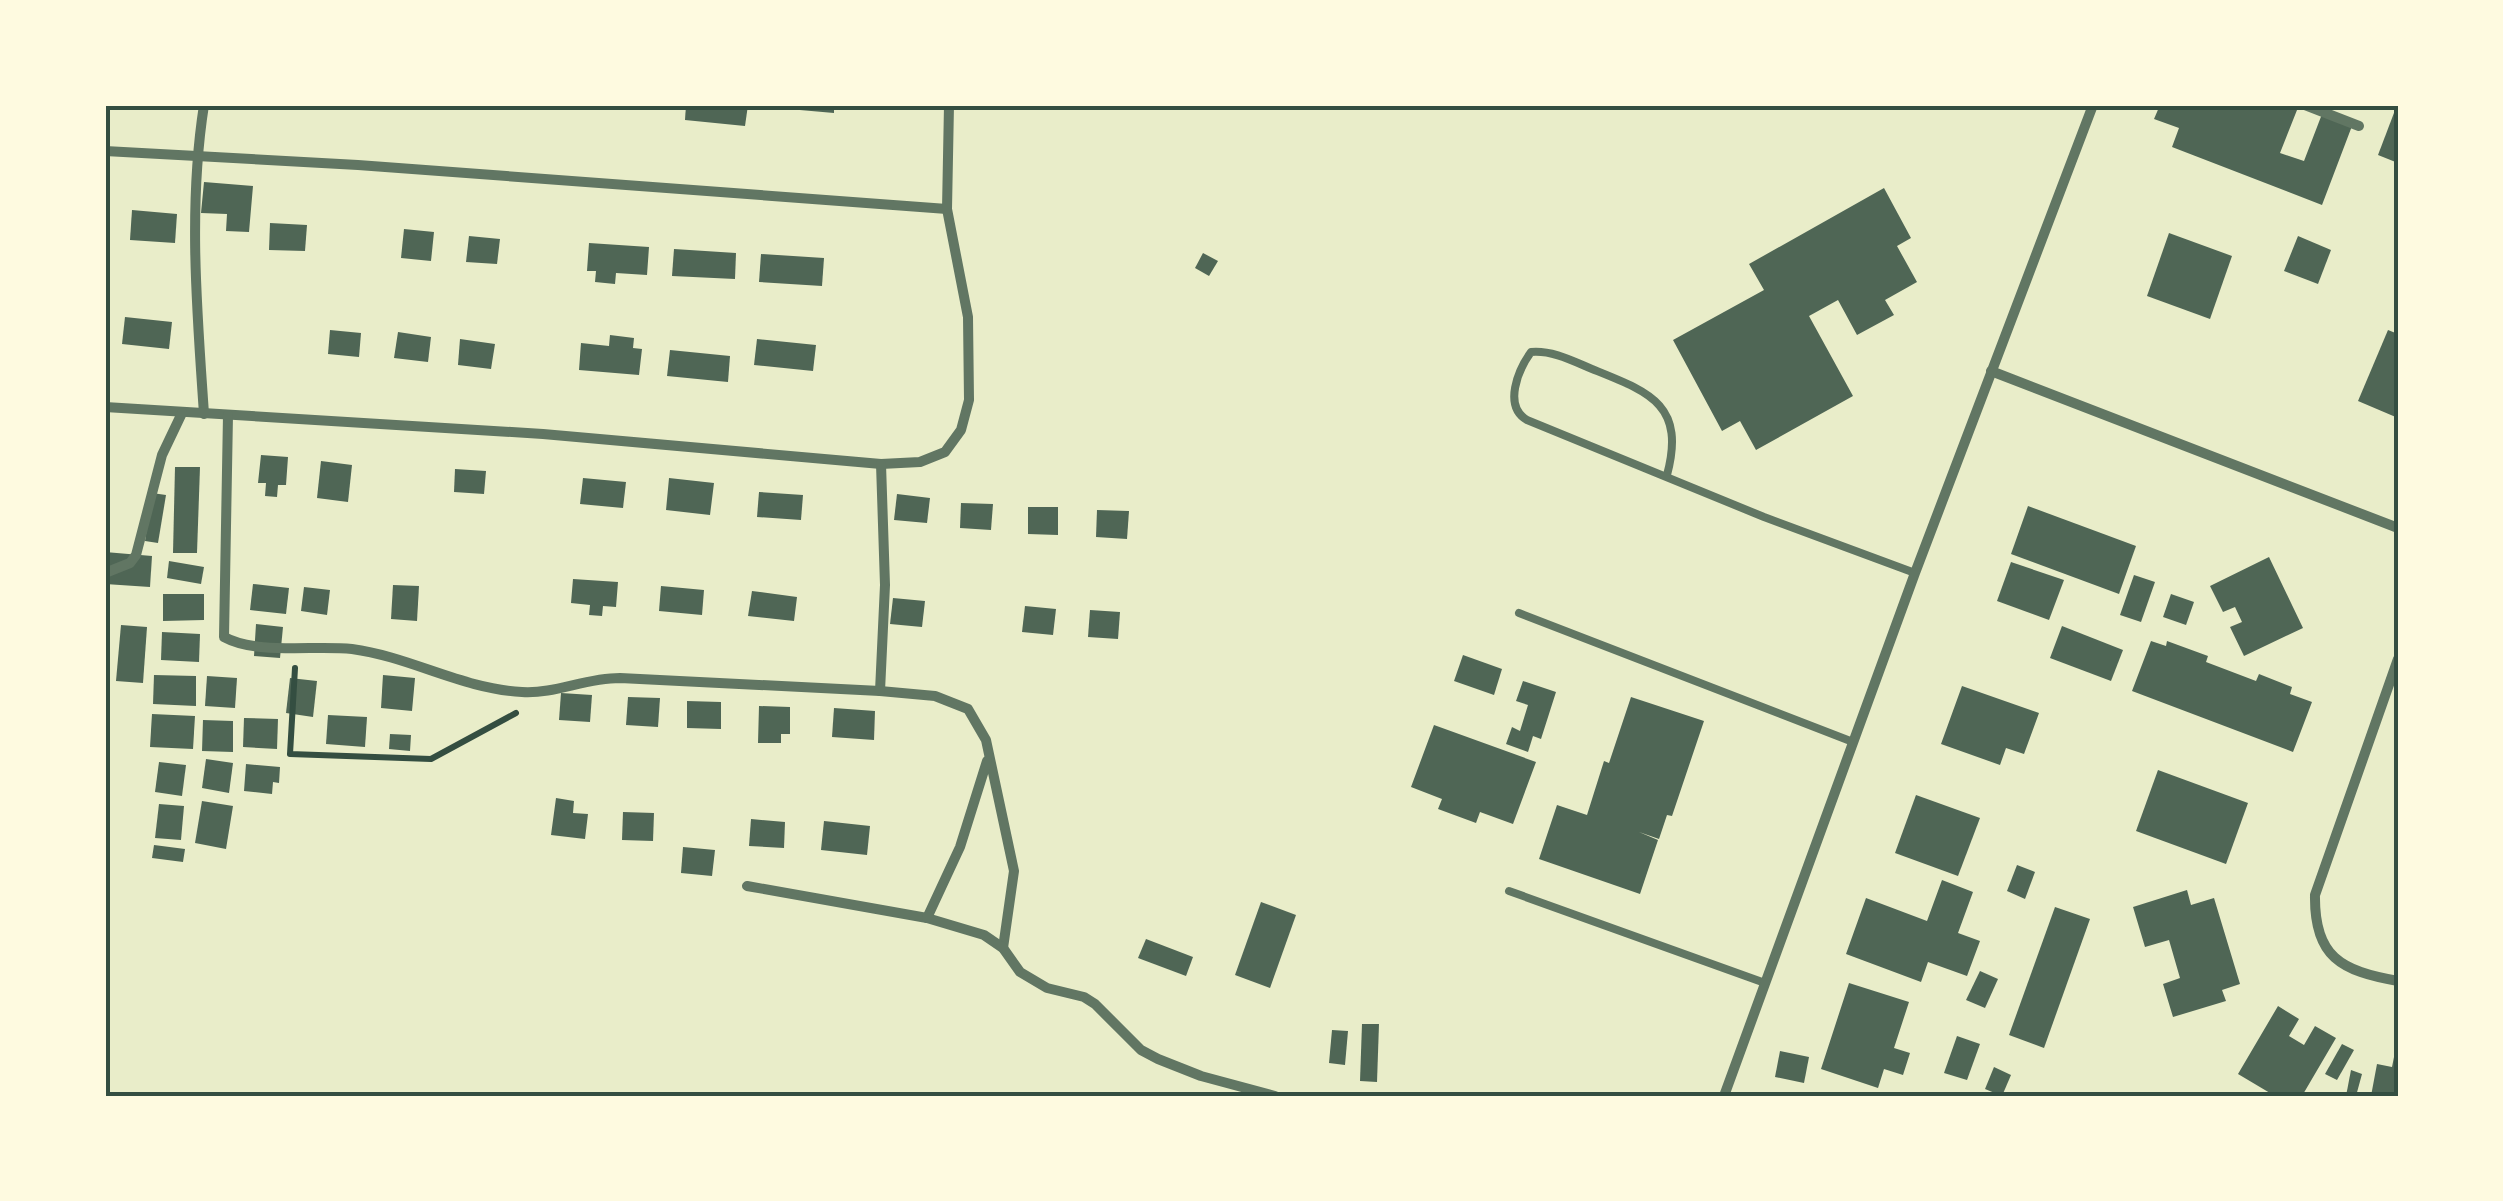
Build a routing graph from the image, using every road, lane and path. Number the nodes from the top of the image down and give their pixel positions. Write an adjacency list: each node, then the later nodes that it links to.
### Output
1 (204, 105): 7 (street)
2 (949, 105): 8 (street)
3 (2093, 105): 9 (street)
4 (2304, 105): 5 (street)
5 (2360, 126)
6 (105, 151): 7 (street)
7 (196, 154): 8 (street); 12 (street)
8 (947, 208): 14 (street)
9 (1991, 371): 16 (street); 18 (street)
10 (105, 407): 11 (street)
11 (182, 414): 12 (street); 17 (street)
12 (204, 414): 13 (street)
13 (228, 415): 14 (street); 20 (street)
14 (881, 464): 23 (street)
15 (1667, 475): 15 (lane); 18 (lane)
16 (2398, 528)
17 (105, 573)
18 (1915, 573): 24 (street)
19 (1519, 613): 24 (lane)
20 (308, 646): 22 (street); 22 (path)
21 (2398, 659): 30 (street)
22 (562, 687): 23 (street)
23 (880, 691): 25 (street)
24 (1853, 742): 31 (street)
25 (988, 754): 28 (street); 29 (street)
26 (747, 886): 28 (street)
27 (1510, 891): 31 (lane)
28 (927, 918): 29 (street)
29 (1004, 948): 32 (street)
30 (2398, 982)
31 (1765, 983): 33 (street)
32 (1276, 1096)
33 (1724, 1096)

